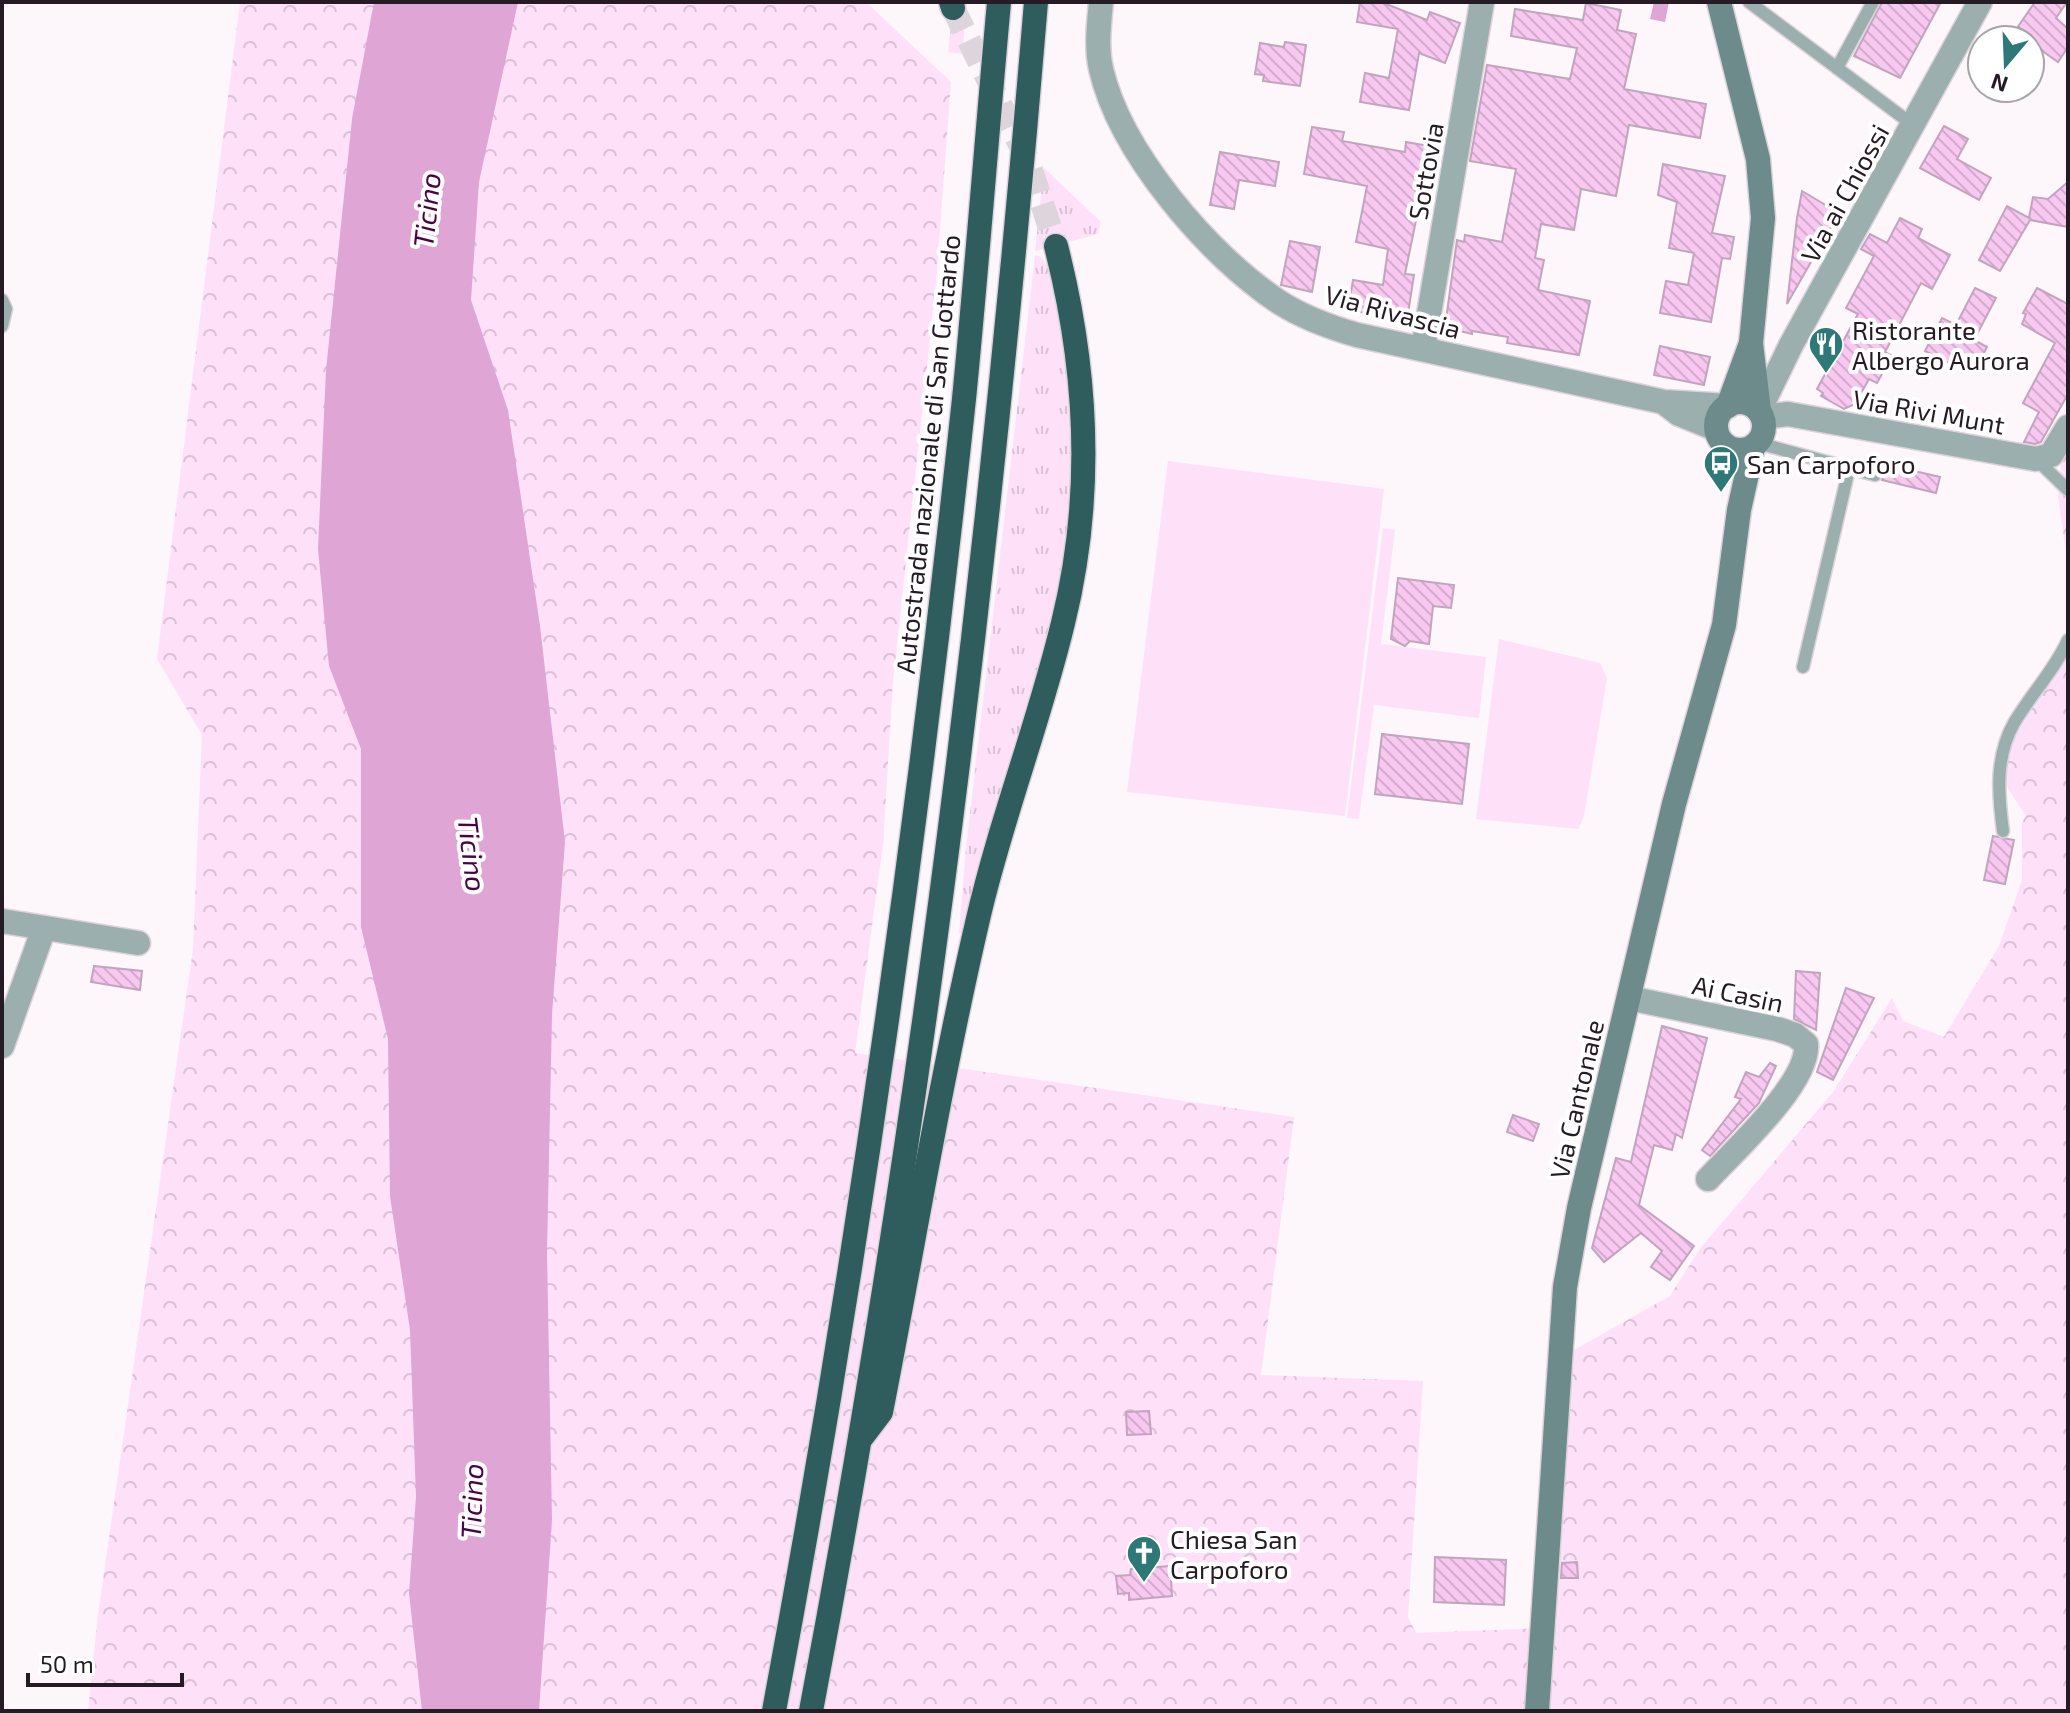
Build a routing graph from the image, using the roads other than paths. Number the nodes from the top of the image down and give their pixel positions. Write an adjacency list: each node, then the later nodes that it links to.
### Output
1 (992, 2): 11 (highway)
2 (999, 2): 11 (highway)
3 (1036, 2): 39 (highway)
4 (1101, 2): 18 (street, Via Rivascia)
5 (1482, 2): 18 (street, Sottovia)
6 (1719, 2): 16 (main road)
7 (1749, 2): 10 (lane)
8 (1873, 2): 10 (lane)
9 (1980, 2): 12 (street, Via ai Chiossi)
10 (1837, 68): 12 (lane)
11 (992, 80): 40 (highway, Autostrada nazionale di San Gottardo)
12 (1913, 125): 17 (street, Via ai Chiossi)
13 (1056, 246): 39 (highway)
14 (2, 300): 15 (lane)
15 (2, 326)
16 (1751, 343): 17 (street); 20 (main road); 21 (main road)
17 (1791, 345): 21 (street, Via ai Chiossi)
18 (1423, 349): 19 (street, Via Rivascia)
19 (1664, 402): 20 (street, Via Rivascia); 23 (street, Via Rivascia)
20 (1728, 406): 21 (main road); 23 (main road)
21 (1761, 414): 24 (main road); 25 (street, Via Rivi Munt)
22 (2068, 427): 25 (street, Via Rivi Munt)
23 (1722, 437): 24 (main road); 29 (main road, Via Cantonale)
24 (1755, 445): 26 (lane); 29 (main road, Via Cantonale)
25 (2036, 459): 28 (lane)
26 (1849, 469): 27 (lane); 31 (lane)
27 (1875, 475)
28 (2068, 490)
29 (1739, 510): 36 (main road, Via Cantonale)
30 (2068, 640): 32 (lane)
31 (1803, 667)
32 (2003, 831)
33 (2, 921): 34 (street)
34 (44, 928): 35 (street); 37 (street)
35 (138, 943)
36 (1629, 998): 38 (street, Ai Casin); 42 (main road, Via Cantonale)
37 (2, 1046)
38 (1708, 1179)
39 (858, 1442): 41 (highway)
40 (774, 1711)
41 (811, 1711)
42 (1537, 1711)

